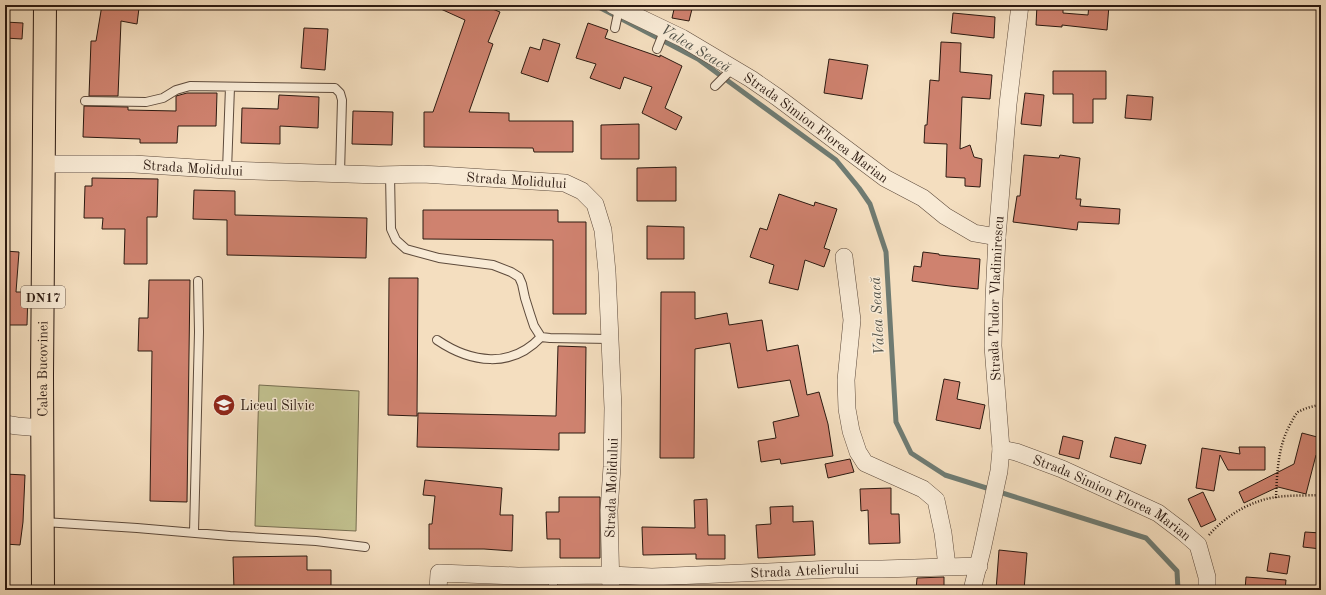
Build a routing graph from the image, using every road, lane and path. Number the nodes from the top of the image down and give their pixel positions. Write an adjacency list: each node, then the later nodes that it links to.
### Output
1 (45, 5): 11 (highway, Calea Bucovinei / DN17)
2 (1020, 5): 15 (street, Strada Tudor Vladimirescu)
3 (616, 7): 4 (lane); 5 (street, Strada Simion Florea Marian)
4 (615, 28)
5 (665, 29): 6 (lane); 7 (street, Strada Simion Florea Marian)
6 (657, 49)
7 (730, 72): 8 (lane); 15 (street, Strada Simion Florea Marian)
8 (715, 86)
9 (230, 87): 10 (lane); 12 (lane); 13 (lane)
10 (85, 101)
11 (43, 164): 12 (street, Strada Molidului); 23 (highway, Calea Bucovinei / DN17)
12 (227, 170): 13 (street, Strada Molidului)
13 (340, 173): 14 (street, Strada Molidului)
14 (390, 174): 18 (lane); 19 (street, Strada Molidului)
15 (997, 238): 24 (street, Strada Tudor Vladimirescu)
16 (844, 257): 31 (street)
17 (198, 281): 28 (lane)
18 (541, 337): 19 (lane); 20 (lane)
19 (610, 339): 33 (street, Strada Molidului)
20 (438, 340)
21 (1321, 405): 26 (path)
22 (5, 424): 23 (street)
23 (42, 428): 27 (highway, Calea Bucovinei / DN17)
24 (1001, 449): 29 (street, Strada Simion Florea Marian); 32 (street, Strada Tudor Vladimirescu)
25 (1321, 495): 26 (path)
26 (1276, 498): 29 (path)
27 (43, 522): 28 (lane); 35 (highway, Calea Bucovinei / DN17)
28 (194, 532): 30 (lane)
29 (1198, 545): 38 (street, Strada Simion Florea Marian)
30 (365, 547)
31 (947, 566): 32 (street, Strada Atelierului); 33 (street, Strada Atelierului)
32 (979, 566): 37 (street, Strada Tudor Vladimirescu)
33 (611, 582): 34 (street, Strada Atelierului)
34 (553, 583): 36 (street, Strada Atelierului)
35 (43, 590)
36 (438, 590)
37 (972, 590)
38 (1206, 590)

